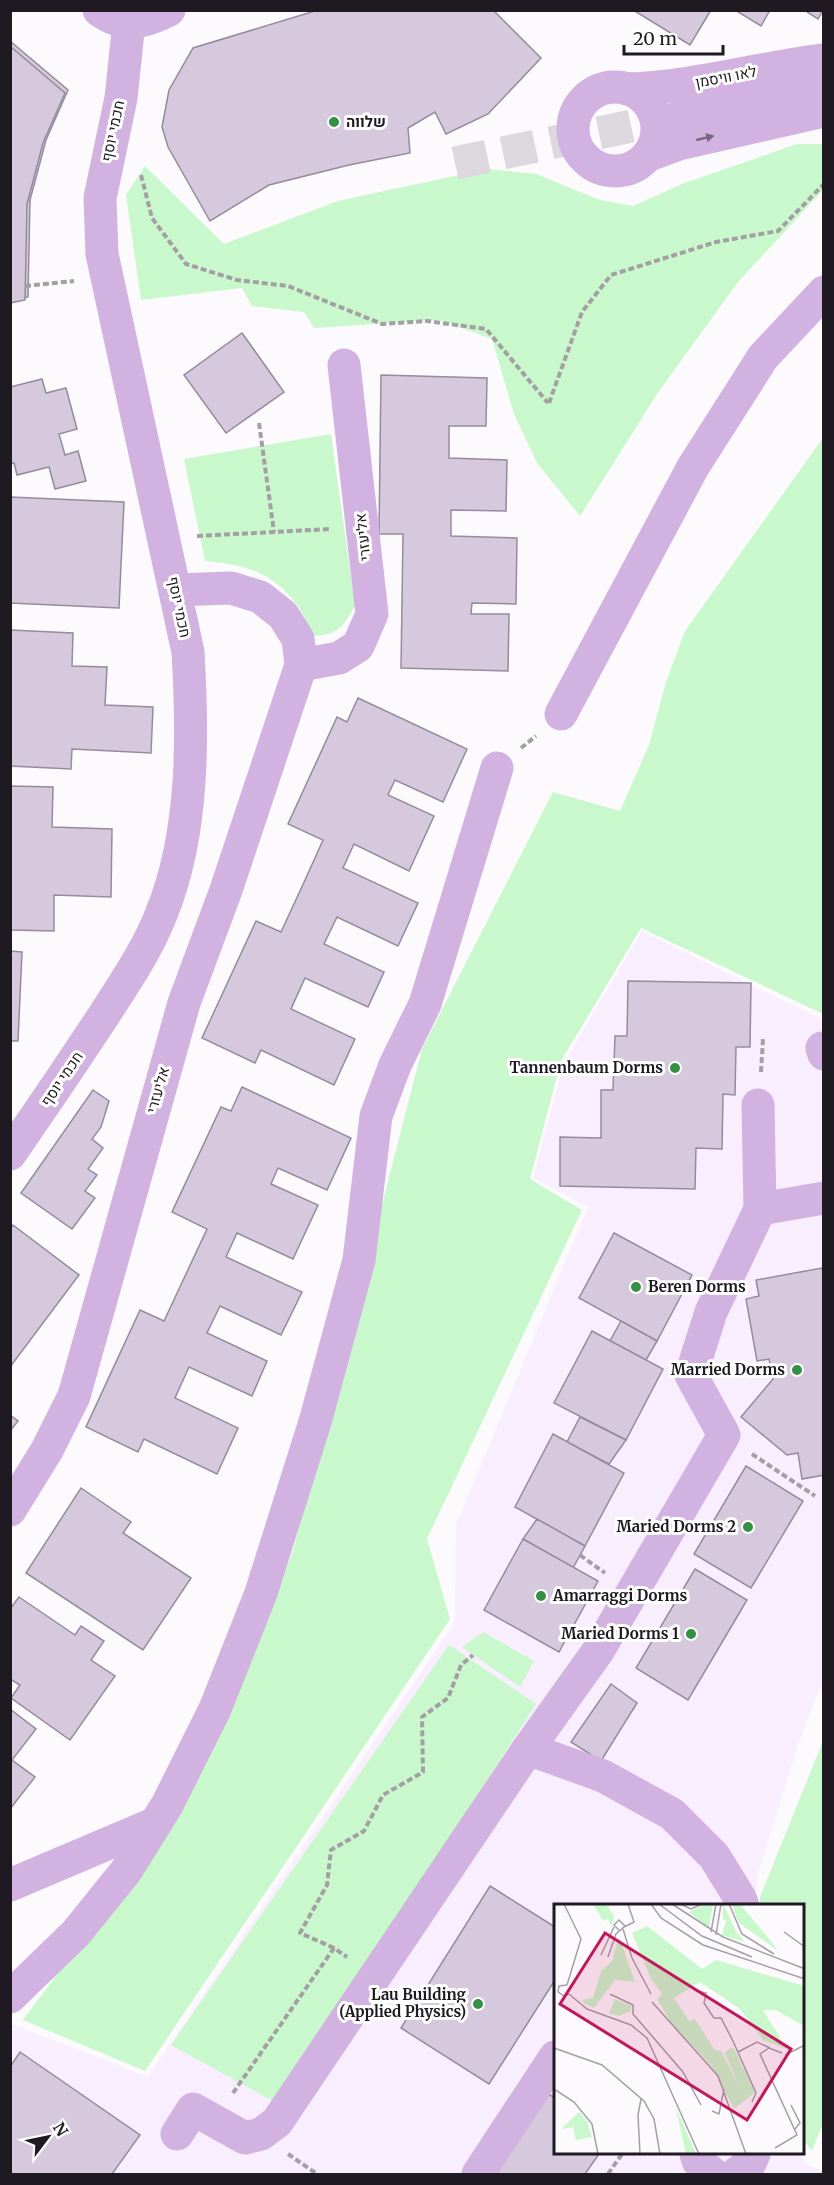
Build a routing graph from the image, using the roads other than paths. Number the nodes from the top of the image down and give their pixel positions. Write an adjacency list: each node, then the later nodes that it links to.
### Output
1 (99, 10): 3 (street)
2 (169, 10): 3 (street)
3 (129, 22): 11 (street, חכמי יוסף)
4 (824, 60): 5 (street, לאו וויסמן)
5 (627, 89): 8 (street); 8 (street)
6 (820, 94): 7 (street); 8 (street, one-way to 6)
7 (680, 116)
8 (649, 155)
9 (824, 292): 13 (street)
10 (344, 365): 12 (street, אליעזרי)
11 (175, 590): 12 (street, אליעזרי); 16 (street, חכמי יוסף)
12 (301, 665): 19 (street, אליעזרי)
13 (561, 714)
14 (497, 768): 21 (street)
15 (758, 1105): 18 (street)
16 (10, 1154)
17 (824, 1198): 18 (street)
18 (760, 1209): 20 (street)
19 (10, 1510)
20 (528, 1749): 23 (street); 26 (street)
21 (156, 1823): 22 (street); 24 (street)
22 (10, 1885)
23 (742, 1904)
24 (10, 1997)
25 (554, 2059): 28 (street)
26 (177, 2134)
27 (696, 2155): 29 (street)
28 (478, 2175)
29 (713, 2175)

